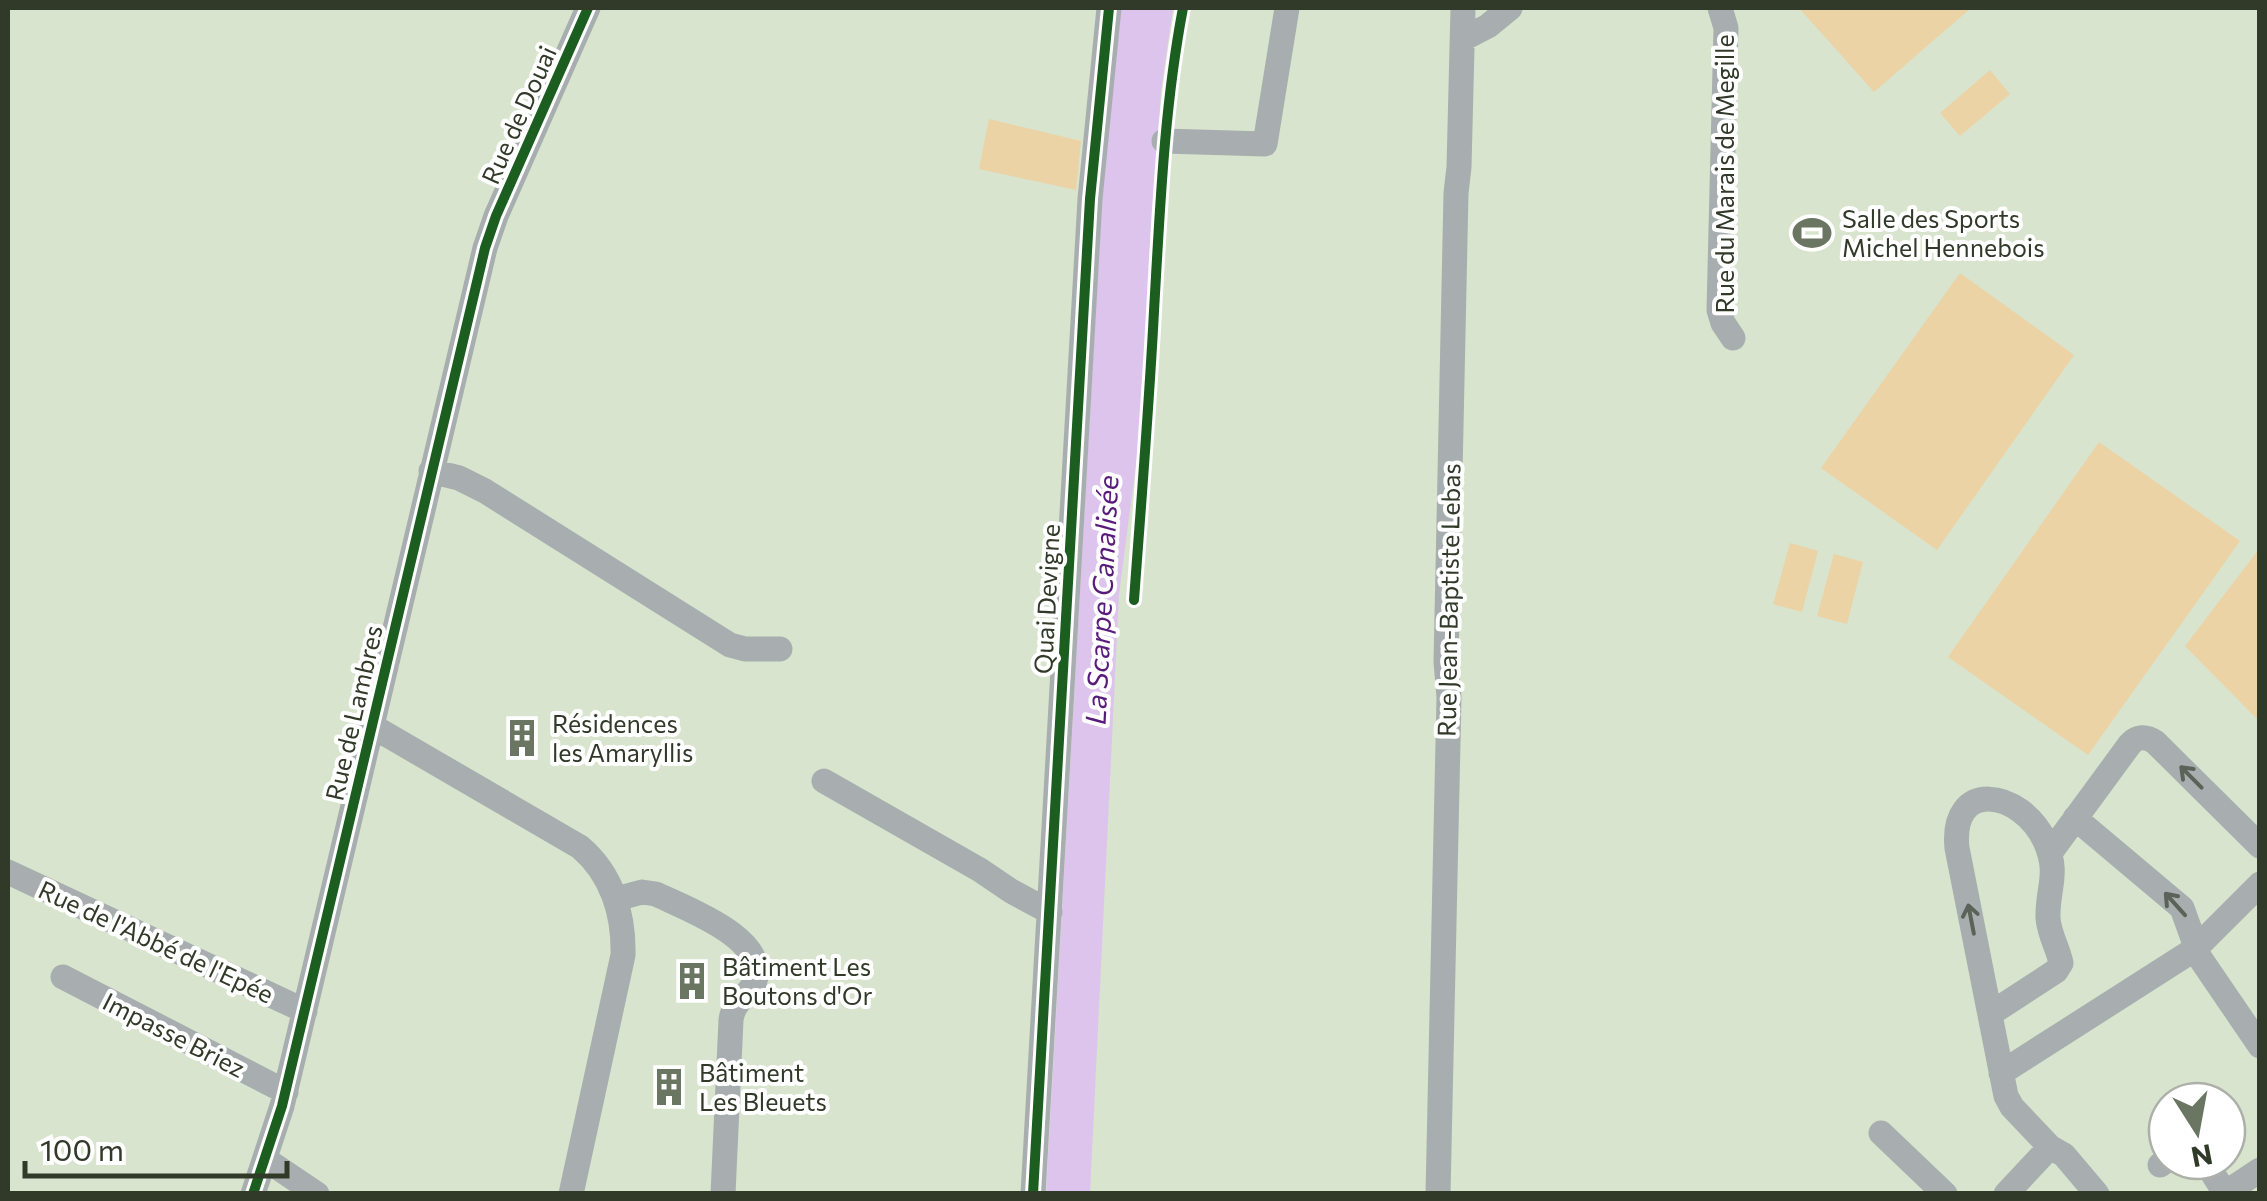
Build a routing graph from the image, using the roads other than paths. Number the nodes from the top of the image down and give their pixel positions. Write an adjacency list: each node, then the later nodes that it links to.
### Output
1 (588, 8): 9 (street, Rue de Douai)
2 (1109, 8): 21 (street, Quai Devigne)
3 (1288, 8): 8 (street)
4 (1464, 8): 7 (street, Rue Jean-Baptiste Lebas)
5 (1510, 8): 7 (street)
6 (1720, 8): 10 (street, Rue du Marais de Megille)
7 (1463, 39): 39 (street, Rue Jean-Baptiste Lebas)
8 (1164, 141)
9 (488, 239): 11 (street, Rue de Lambres)
10 (1733, 338)
11 (431, 470): 12 (street); 13 (street, Rue de Lambres)
12 (780, 648)
13 (372, 726): 20 (street); 24 (street, Rue de Lambres)
14 (824, 781): 21 (street)
15 (2075, 818): 16 (street, one-way to 15); 17 (street); 22 (street, one-way to 15)
16 (2260, 846)
17 (2050, 854): 25 (street); 25 (street, one-way to 17)
18 (8, 872): 24 (street, Rue de l'Abbé de l'Epée)
19 (2260, 884): 22 (street)
20 (616, 899): 36 (street); 37 (street)
21 (1050, 912): 38 (street, Quai Devigne)
22 (2195, 948): 26 (street); 27 (street)
23 (63, 977): 28 (street, Impasse Briez)
24 (305, 1011): 28 (street, Rue de Lambres)
25 (1990, 1014): 27 (street)
26 (2260, 1046)
27 (2002, 1073): 30 (street)
28 (286, 1092): 31 (street, Rue de Lambres)
29 (1881, 1133): 40 (street)
30 (2050, 1147): 41 (street); 42 (street)
31 (265, 1160): 34 (street, Rue de Lambres); 35 (street)
32 (2260, 1170): 33 (street)
33 (2224, 1193)
34 (252, 1194)
35 (316, 1194)
36 (571, 1194)
37 (723, 1194)
38 (1033, 1194)
39 (1438, 1194)
40 (1946, 1194)
41 (2006, 1194)
42 (2098, 1194)

